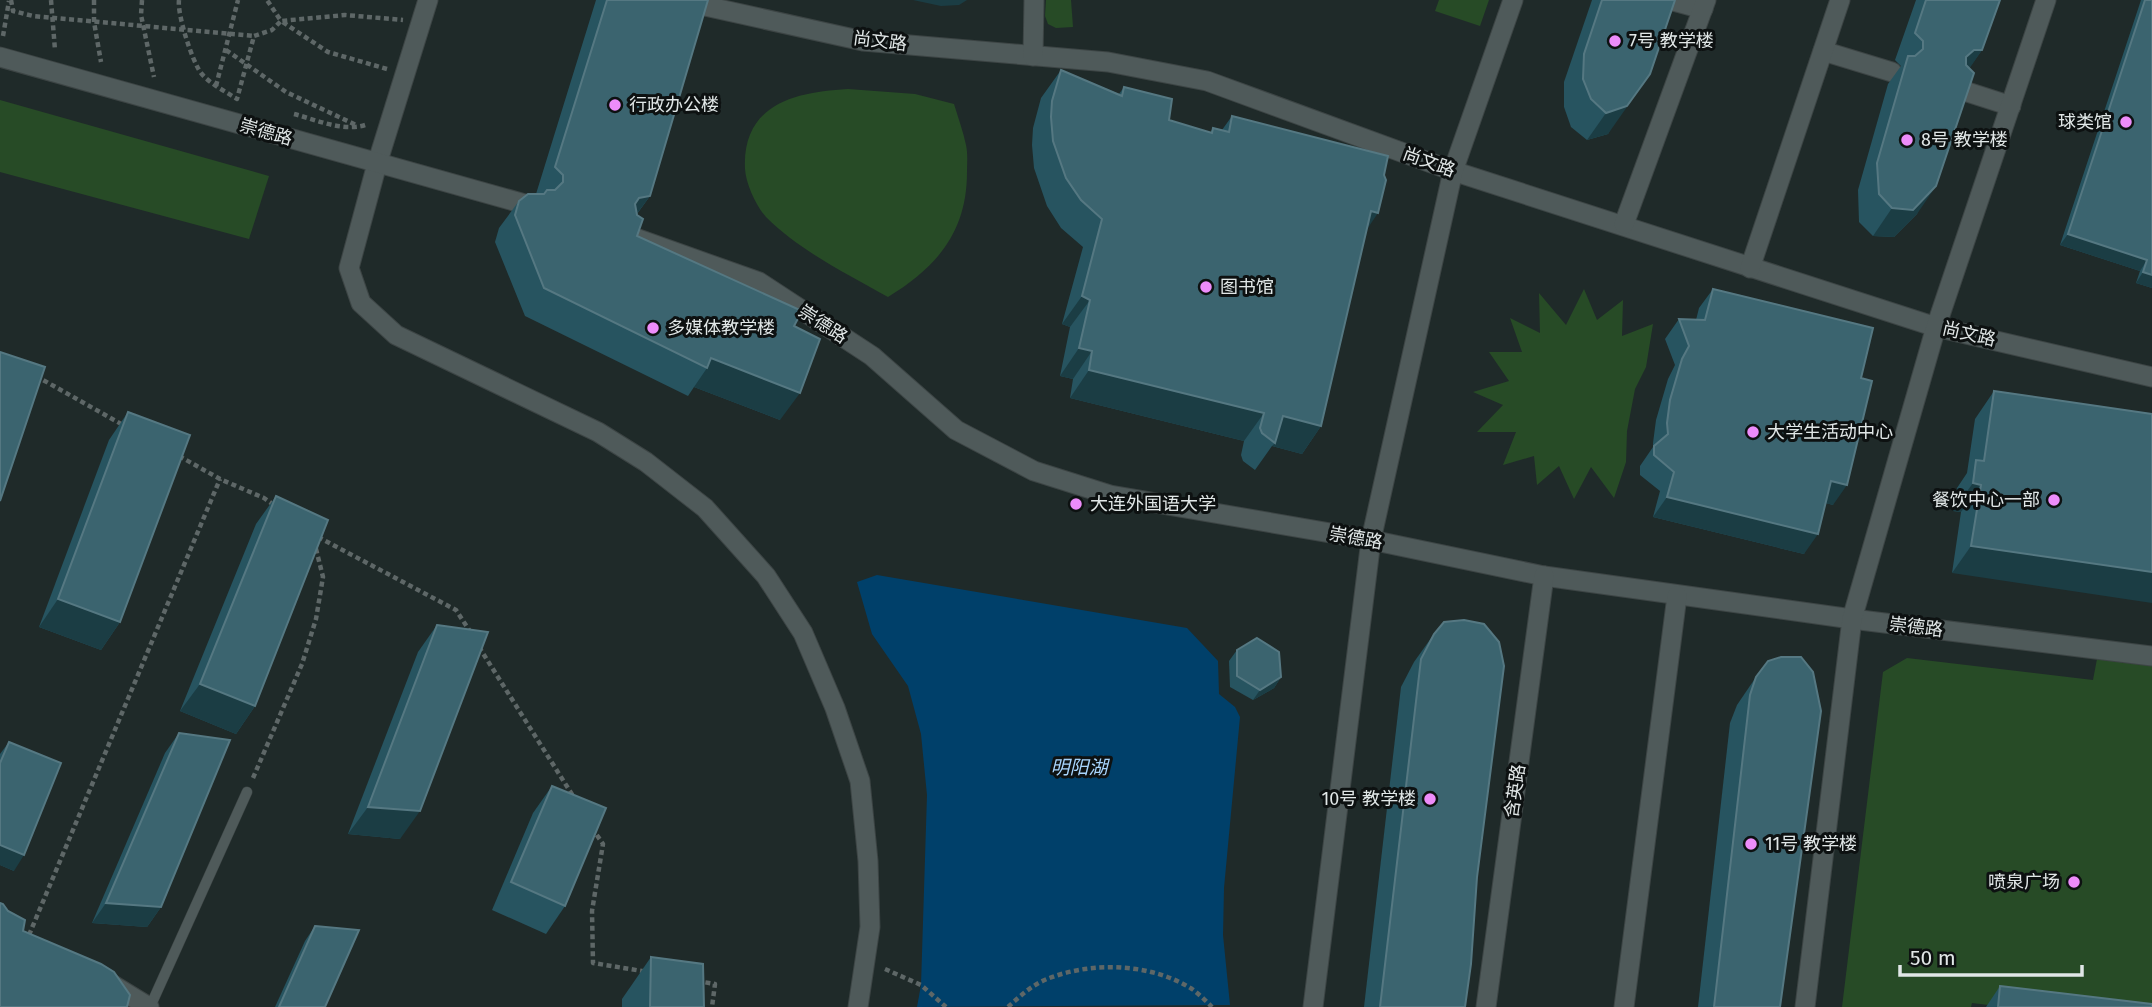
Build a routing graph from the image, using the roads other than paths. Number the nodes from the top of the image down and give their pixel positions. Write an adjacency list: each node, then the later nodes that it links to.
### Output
1 (428, 0): 15 (street)
2 (1034, 0): 10 (street)
3 (1513, 0): 16 (street)
4 (1670, 0): 8 (street)
5 (1840, 0): 9 (street)
6 (2046, 0): 14 (street)
7 (696, 4): 10 (street, 尚文路)
8 (1704, 4): 18 (street)
9 (1823, 51): 12 (street); 20 (street)
10 (1033, 55): 16 (street, 尚文路)
11 (0, 57): 15 (street, 崇德路)
12 (1892, 72)
13 (1958, 89): 14 (street)
14 (2011, 106): 21 (street)
15 (377, 164): 17 (street, 崇德路); 31 (street)
16 (1453, 171): 18 (street, 尚文路); 23 (street)
17 (532, 206)
18 (1624, 224): 20 (street, 尚文路)
19 (627, 235): 23 (street, 崇德路)
20 (1750, 268): 21 (street, 尚文路)
21 (1936, 327): 22 (street, 尚文路); 26 (street)
22 (2152, 377)
23 (1371, 540): 24 (street, 崇德路); 32 (street)
24 (1544, 576): 25 (street, 崇德路); 33 (street, 含英路)
25 (1676, 596): 26 (street, 崇德路); 34 (street)
26 (1852, 620): 27 (street, 崇德路); 35 (street)
27 (2152, 656)
28 (247, 792): 30 (lane)
29 (89, 971): 30 (street)
30 (150, 1007)
31 (858, 1007)
32 (1313, 1007)
33 (1486, 1007)
34 (1624, 1007)
35 (1805, 1007)

